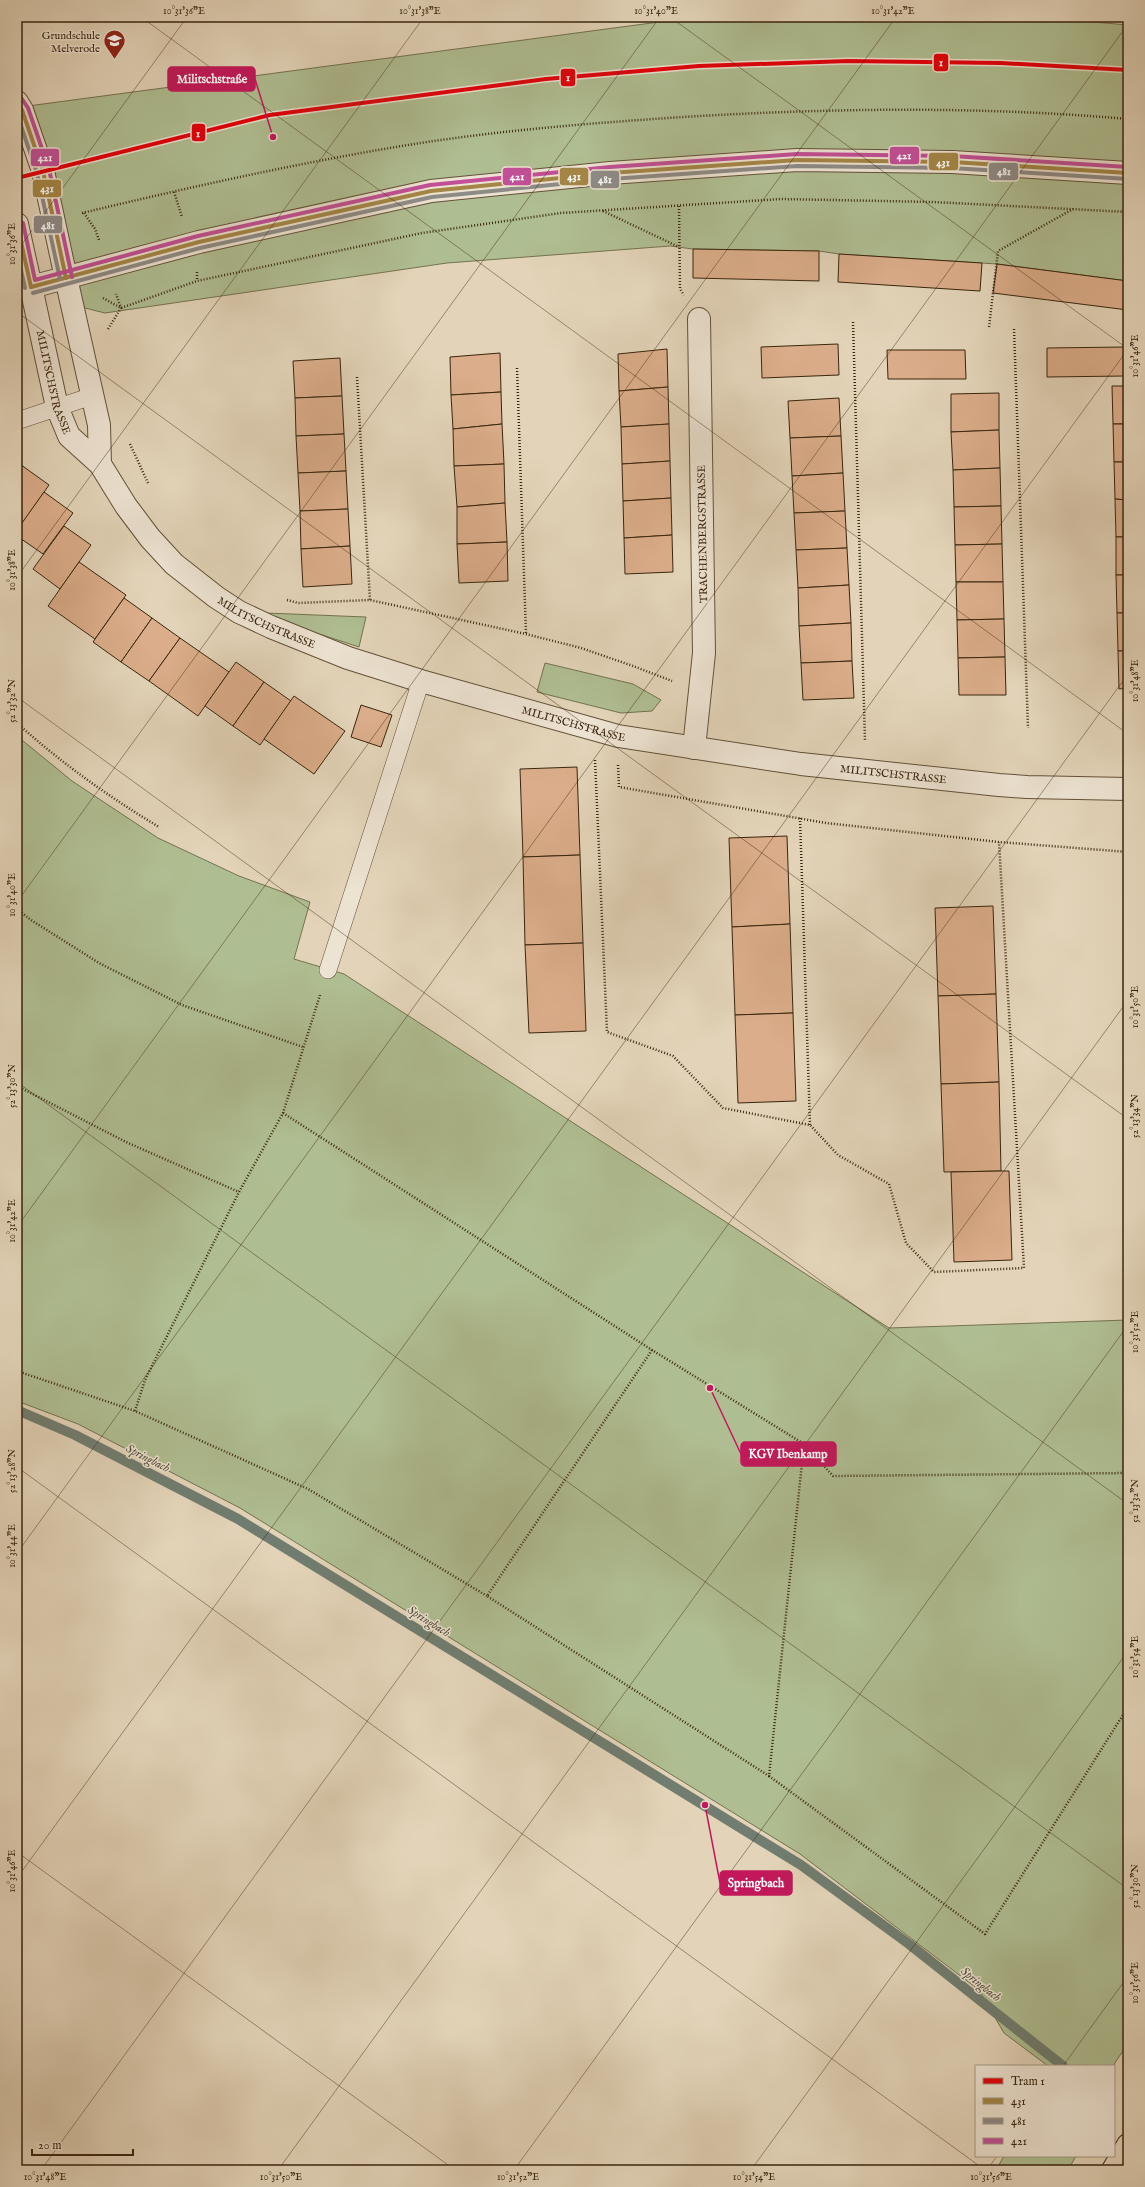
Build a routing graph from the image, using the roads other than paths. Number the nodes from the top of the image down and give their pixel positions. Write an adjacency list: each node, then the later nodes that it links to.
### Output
1 (17, 102): 4 (street)
2 (1128, 173): 4 (street)
3 (17, 224): 5 (street, MILITSCHSTRASSE)
4 (66, 278): 5 (street); 7 (street)
5 (30, 287): 8 (street, MILITSCHSTRASSE)
6 (699, 319): 12 (street, TRACHENBERGSTRASSE)
7 (92, 396): 8 (lane); 10 (street)
8 (57, 407): 9 (lane); 10 (street, MILITSCHSTRASSE)
9 (17, 421)
10 (100, 464): 11 (street, MILITSCHSTRASSE)
11 (421, 681): 12 (street, MILITSCHSTRASSE); 14 (lane)
12 (694, 748): 13 (street, MILITSCHSTRASSE)
13 (1128, 789)
14 (328, 970)
15 (1128, 2145): 16 (highway)
16 (1113, 2170)

